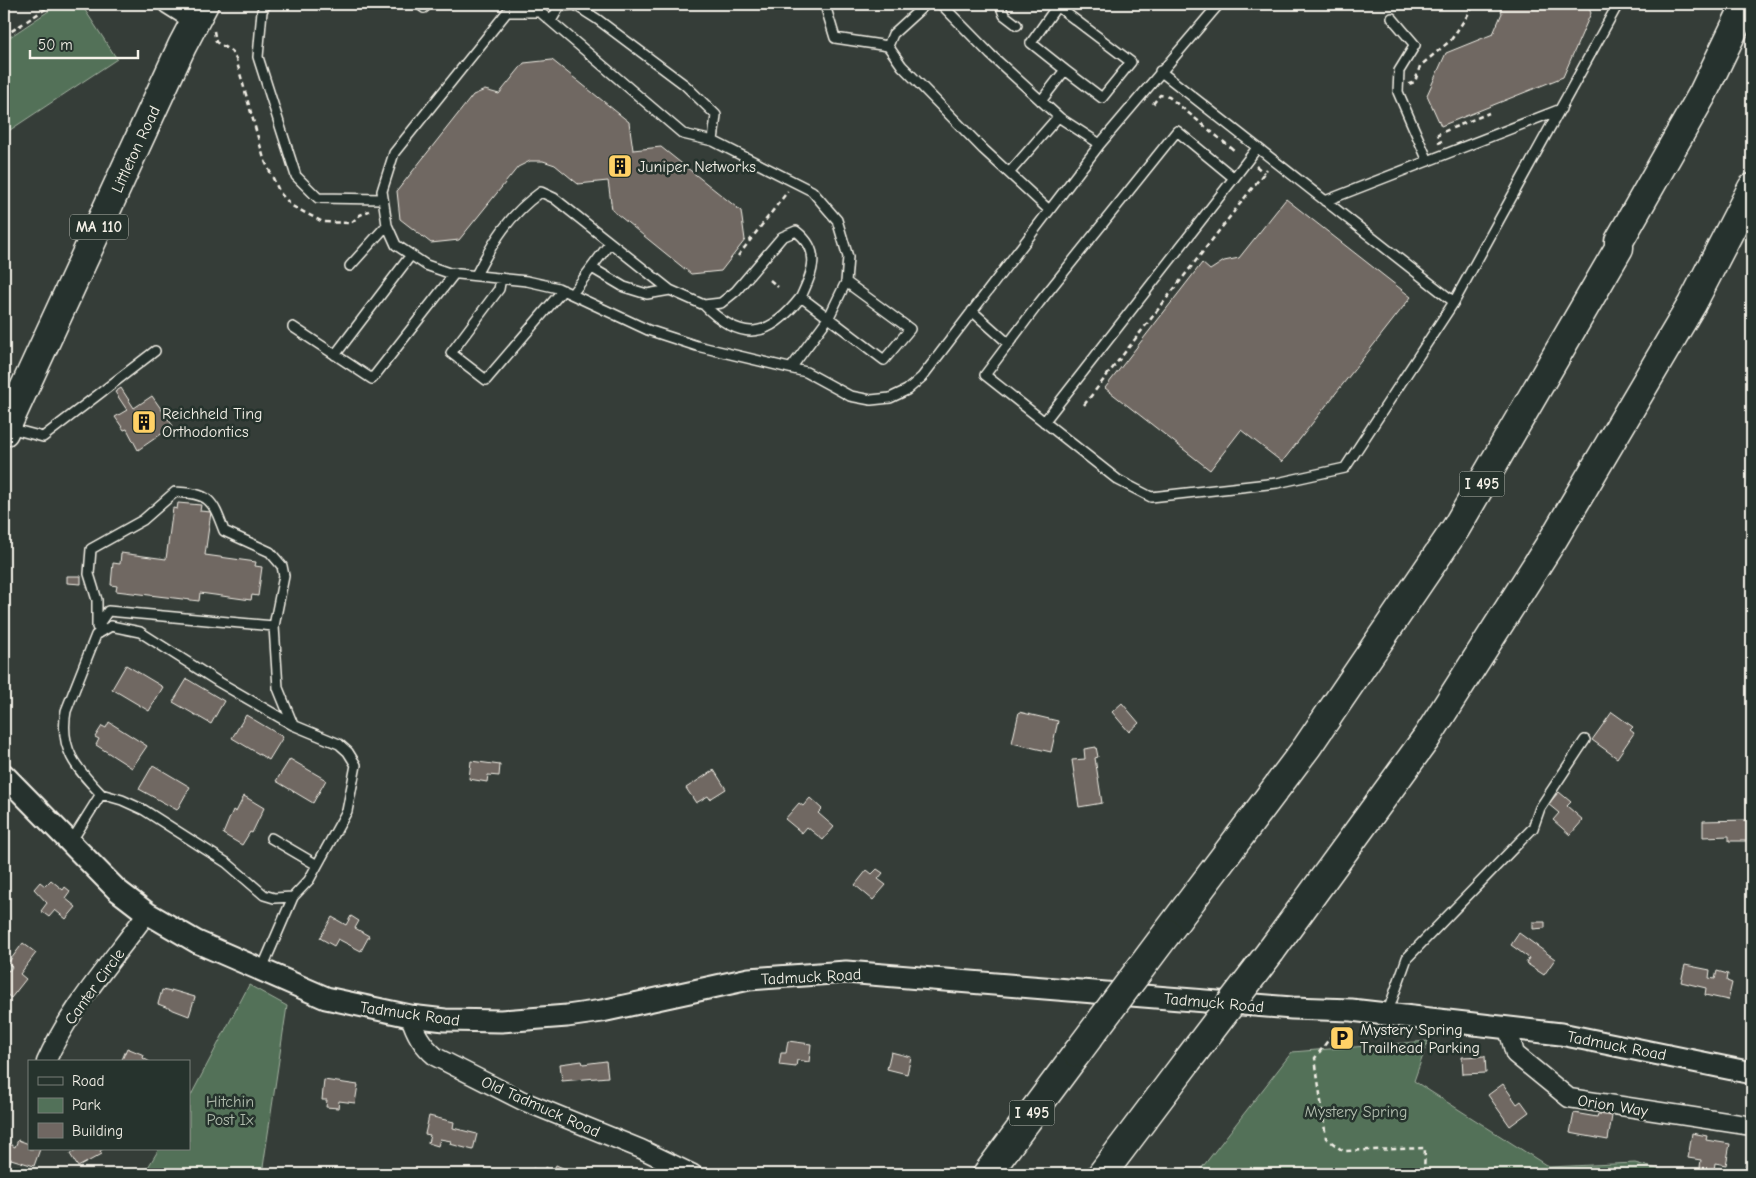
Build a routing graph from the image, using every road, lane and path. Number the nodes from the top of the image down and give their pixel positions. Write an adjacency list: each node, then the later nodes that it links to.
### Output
1 (53, 4): 19 (path)
2 (167, 4): 15 (street)
3 (266, 4): 42 (lane)
4 (419, 4): 5 (lane)
5 (428, 4)
6 (926, 4): 20 (lane)
7 (942, 4): 24 (lane)
8 (1000, 4): 18 (lane)
9 (1219, 4): 22 (lane)
10 (1475, 4): 23 (path)
11 (1618, 4): 26 (lane)
12 (1746, 4): 93 (main road, I 495, bridge)
13 (559, 5): 17 (lane); 29 (lane)
14 (825, 5): 20 (lane)
15 (199, 12): 72 (main road, Littleton Road / MA 110)
16 (1392, 18): 23 (lane)
17 (551, 21): 29 (lane); 42 (lane)
18 (1017, 25)
19 (4, 36)
20 (888, 46): 37 (lane)
21 (1065, 70): 21 (lane); 24 (lane)
22 (1160, 71): 30 (lane); 32 (lane)
23 (1398, 88): 34 (lane)
24 (1041, 101): 28 (lane)
25 (1153, 104): 33 (path)
26 (1561, 109): 34 (lane); 61 (lane)
27 (1490, 113): 31 (path)
28 (1058, 116): 30 (lane); 37 (lane)
29 (713, 141): 40 (lane)
30 (1100, 144): 44 (lane)
31 (1432, 146)
32 (1257, 148): 39 (lane); 43 (lane)
33 (1235, 150)
34 (1428, 161): 43 (lane)
35 (1254, 164): 38 (path)
36 (1268, 168): 38 (path)
37 (1009, 173): 44 (lane)
38 (1264, 173): 70 (path)
39 (1234, 178): 66 (lane); 71 (lane)
40 (794, 182): 48 (path); 55 (lane)
41 (1752, 188): 94 (main road, bridge)
42 (383, 198): 45 (lane)
43 (1325, 201): 61 (lane)
44 (1049, 210): 63 (lane)
45 (387, 225): 47 (lane); 49 (lane)
46 (610, 243): 50 (lane); 52 (lane); 58 (lane)
47 (411, 255): 51 (lane); 68 (lane)
48 (738, 256)
49 (350, 266)
50 (592, 268): 58 (lane); 59 (lane)
51 (454, 273): 52 (lane); 68 (lane)
52 (476, 275): 53 (lane)
53 (501, 278): 57 (lane); 57 (lane)
54 (770, 280): 56 (path)
55 (846, 282): 64 (lane); 64 (lane)
56 (778, 287)
57 (562, 290): 59 (lane)
58 (670, 290): 62 (lane)
59 (572, 294): 69 (lane)
60 (801, 297): 62 (lane); 62 (lane); 64 (lane)
61 (1454, 302): 71 (lane)
62 (704, 305)
63 (972, 310): 66 (lane); 69 (lane)
64 (829, 317): 69 (lane)
65 (293, 326): 68 (lane)
66 (1008, 344): 71 (lane)
67 (155, 351): 72 (lane)
68 (335, 355)
69 (791, 368)
70 (1084, 405)
71 (1044, 422)
72 (5, 429)
73 (274, 626): 74 (lane); 74 (lane); 75 (lane)
74 (98, 629): 75 (lane); 78 (lane)
75 (294, 725): 81 (lane)
76 (1585, 740): 86 (lane)
77 (4, 775): 80 (street, Tadmuck Road)
78 (101, 794): 80 (lane); 82 (lane)
79 (271, 838): 81 (lane)
80 (70, 843): 83 (street, Tadmuck Road)
81 (317, 865): 82 (lane)
82 (293, 897): 84 (lane)
83 (147, 913): 84 (street, Tadmuck Road); 89 (street, Canter Circle)
84 (261, 971): 87 (street, Tadmuck Road)
85 (1351, 1010): 86 (street, Tadmuck Road); 87 (street, Tadmuck Road); 95 (path)
86 (1387, 1014): 88 (street, Tadmuck Road)
87 (410, 1016): 92 (street, Old Tadmuck Road)
88 (1508, 1028): 90 (street, Tadmuck Road); 91 (street, Orion Way)
89 (47, 1060)
90 (1752, 1073)
91 (1752, 1126)
92 (693, 1174)
93 (987, 1174)
94 (1102, 1174)
95 (1424, 1174)

